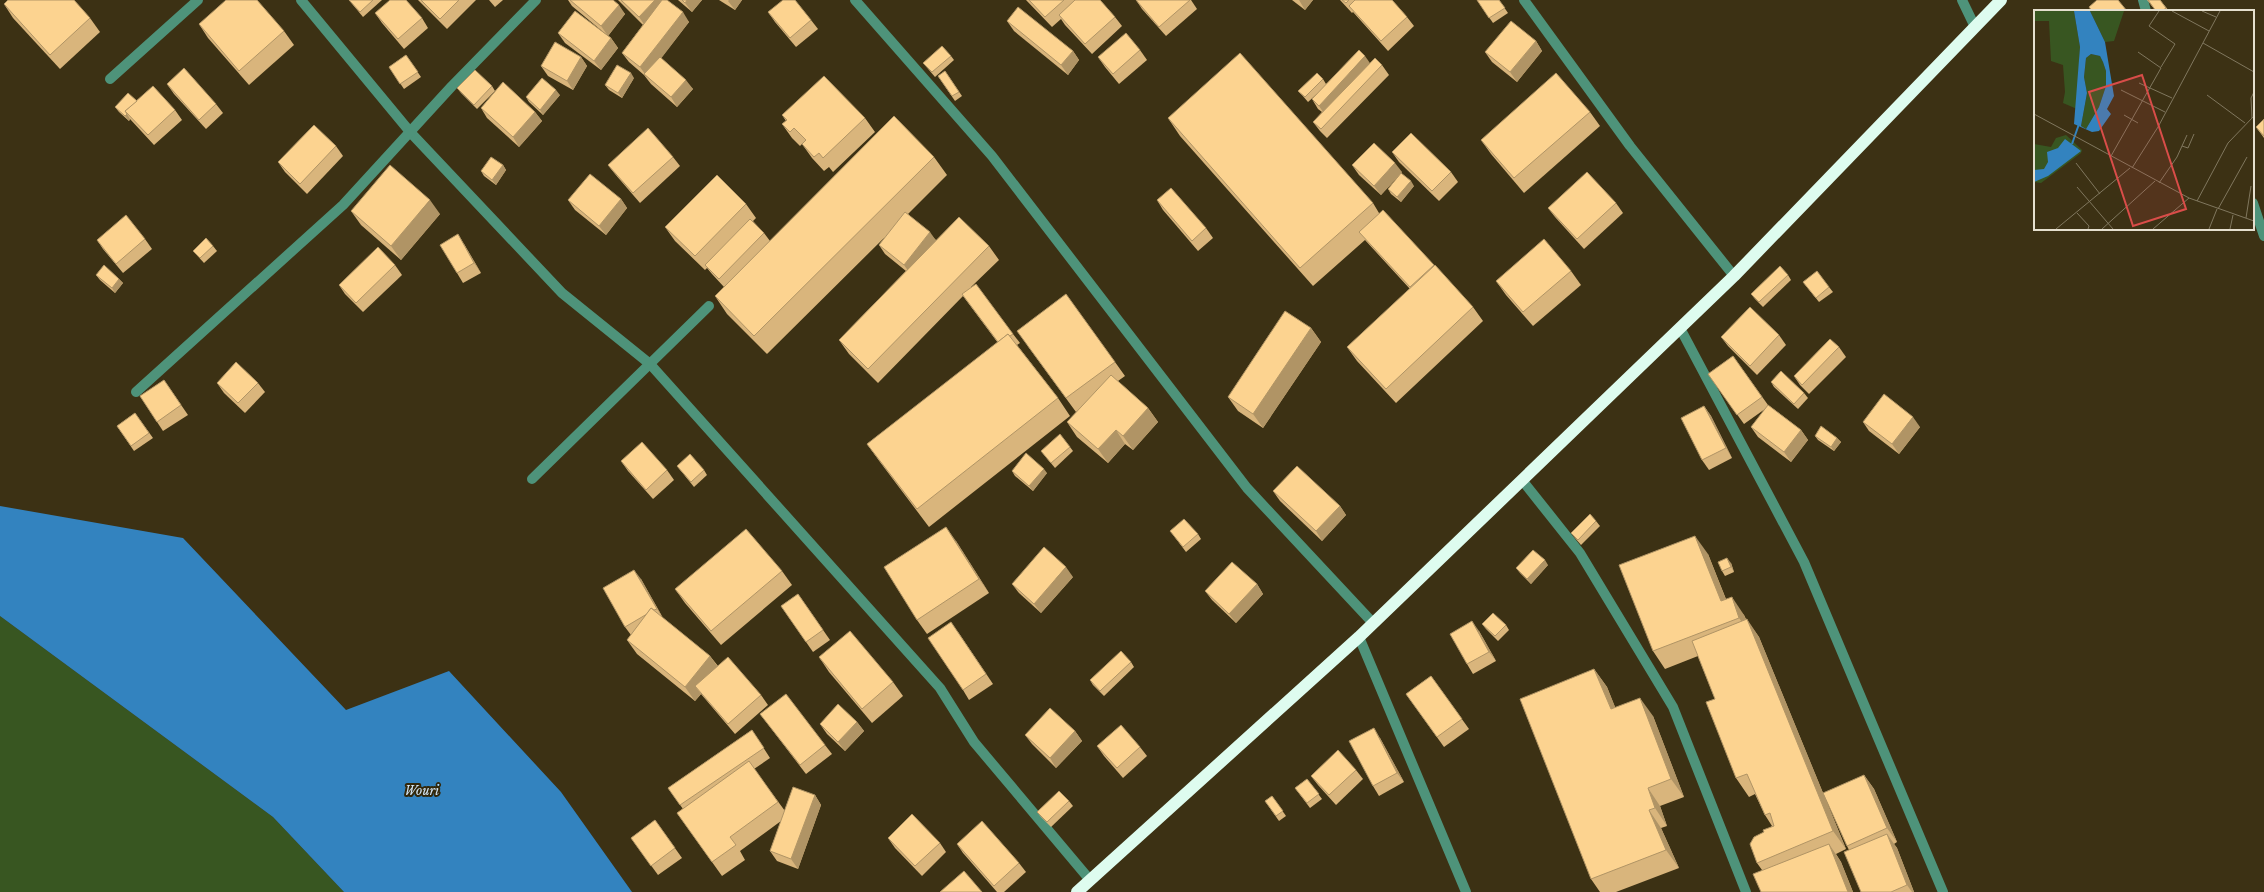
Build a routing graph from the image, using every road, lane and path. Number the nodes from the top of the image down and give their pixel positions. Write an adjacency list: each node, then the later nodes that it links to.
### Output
1 (198, 0): 11 (street)
2 (301, 0): 12 (street)
3 (536, 0): 12 (street)
4 (855, 0): 22 (street)
5 (1524, 0): 15 (street)
6 (1962, 0): 10 (street)
7 (2001, 0): 10 (highway)
8 (2143, 0): 9 (street)
9 (2146, 10)
10 (1975, 27): 15 (highway)
11 (110, 79)
12 (411, 133): 18 (street); 19 (street)
13 (2254, 206): 14 (street)
14 (2264, 236)
15 (1734, 276): 17 (highway)
16 (709, 306): 18 (street)
17 (1680, 328): 21 (highway); 28 (street)
18 (650, 364): 20 (street); 24 (street)
19 (136, 392)
20 (532, 479)
21 (1522, 480): 22 (highway); 27 (street)
22 (1373, 623): 23 (highway)
23 (1358, 637): 24 (highway); 26 (street)
24 (1090, 880): 25 (highway)
25 (1077, 892)
26 (1466, 892)
27 (1746, 892)
28 (1943, 892)

